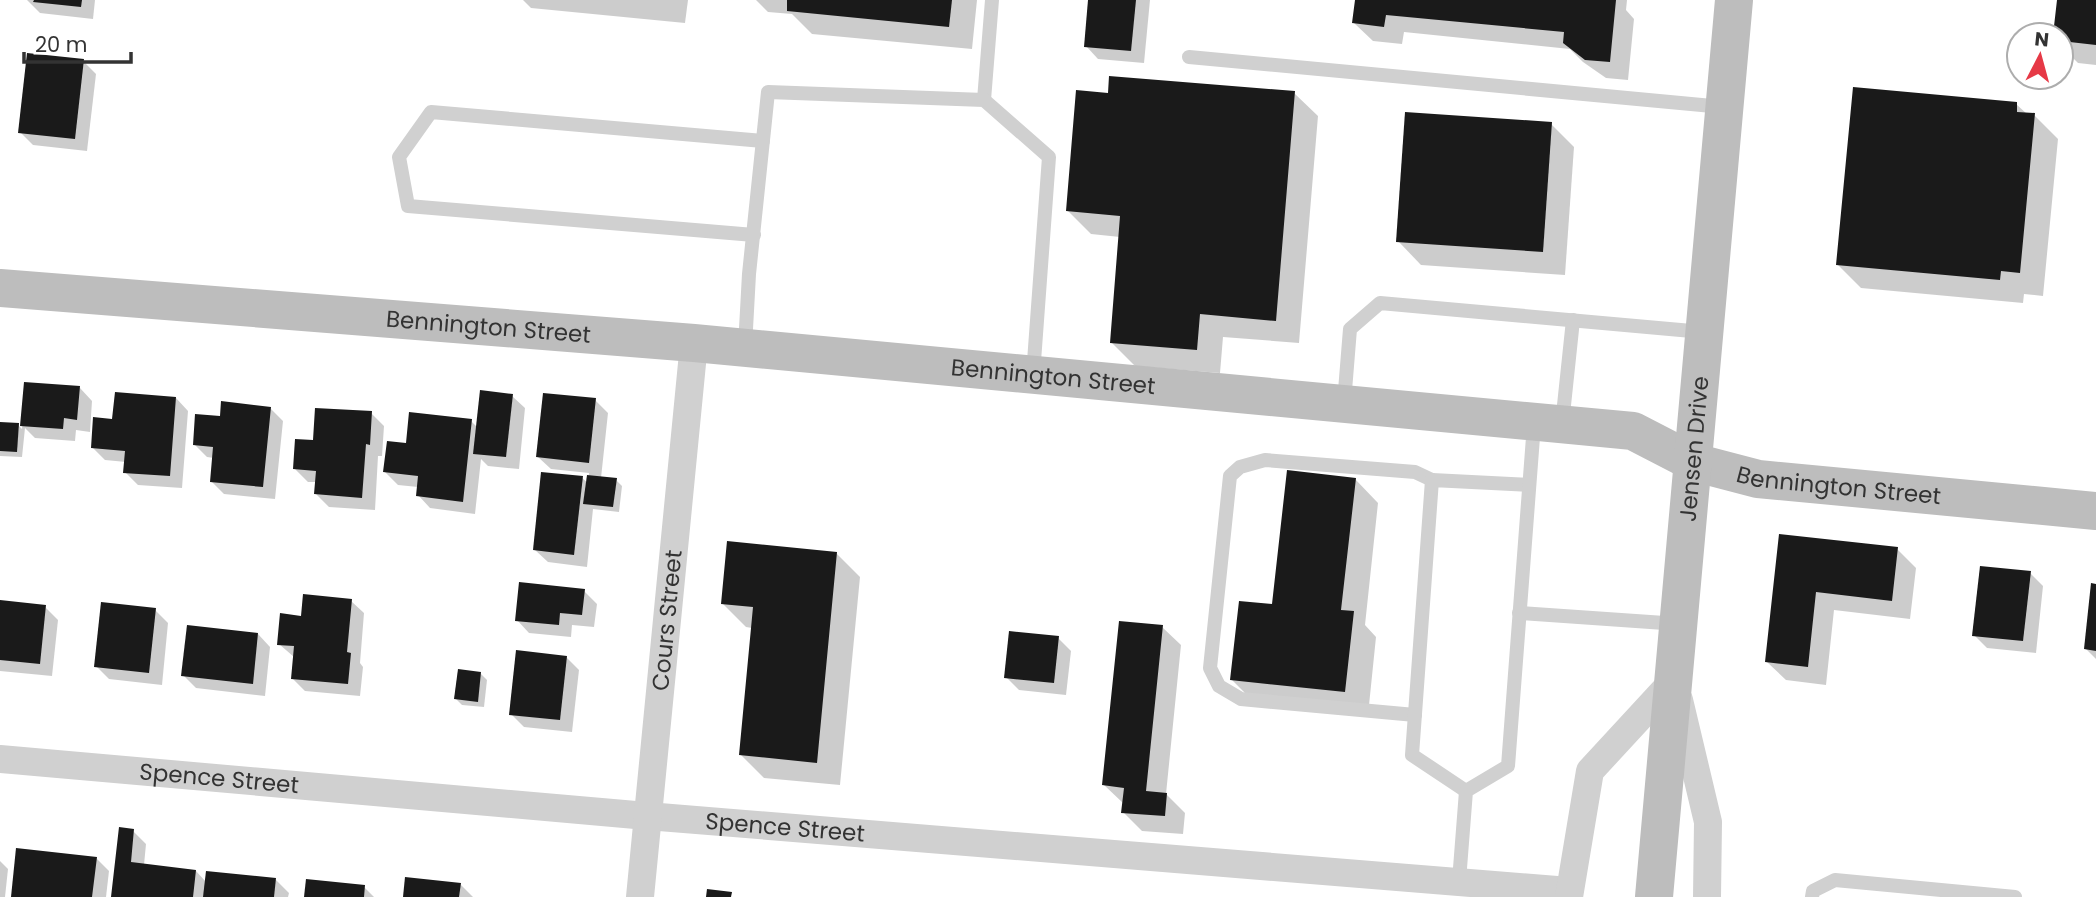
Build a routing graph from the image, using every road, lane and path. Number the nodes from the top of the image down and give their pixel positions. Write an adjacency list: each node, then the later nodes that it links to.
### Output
1 (992, 0): 4 (lane)
2 (1734, 0): 5 (street, Jensen Drive)
3 (1189, 57): 5 (lane)
4 (984, 100): 6 (lane); 13 (lane)
5 (1724, 107): 10 (street, Jensen Drive)
6 (763, 141): 7 (lane); 7 (lane)
7 (754, 235): 12 (lane)
8 (0, 288): 11 (street, Bennington Street)
9 (1573, 320): 10 (lane); 14 (lane); 15 (lane)
10 (1704, 332): 16 (street, Jensen Drive)
11 (694, 343): 12 (street, Bennington Street); 26 (street, Cours Street)
12 (745, 348): 13 (street, Bennington Street)
13 (1032, 375): 14 (street, Bennington Street)
14 (1343, 405): 15 (street, Bennington Street)
15 (1548, 424): 16 (street, Bennington Street); 18 (lane)
16 (1693, 462): 19 (street, Bennington Street); 21 (street, Jensen Drive)
17 (1432, 480): 18 (lane); 23 (lane); 23 (lane)
18 (1529, 485): 20 (lane)
19 (2096, 511)
20 (1519, 613): 21 (lane); 25 (lane)
21 (1679, 624): 22 (street, Jensen Drive)
22 (1675, 680): 28 (street); 30 (street, Jensen Drive); 31 (street)
23 (1415, 715): 25 (lane)
24 (0, 759): 26 (street, Spence Street)
25 (1466, 791): 27 (lane)
26 (647, 816): 27 (street, Spence Street); 29 (street, Cours Street)
27 (1459, 881): 28 (street, Spence Street)
28 (1569, 894)
29 (640, 897)
30 (1654, 897)
31 (1707, 897)
32 (1812, 897): 33 (lane)
33 (2015, 897)

